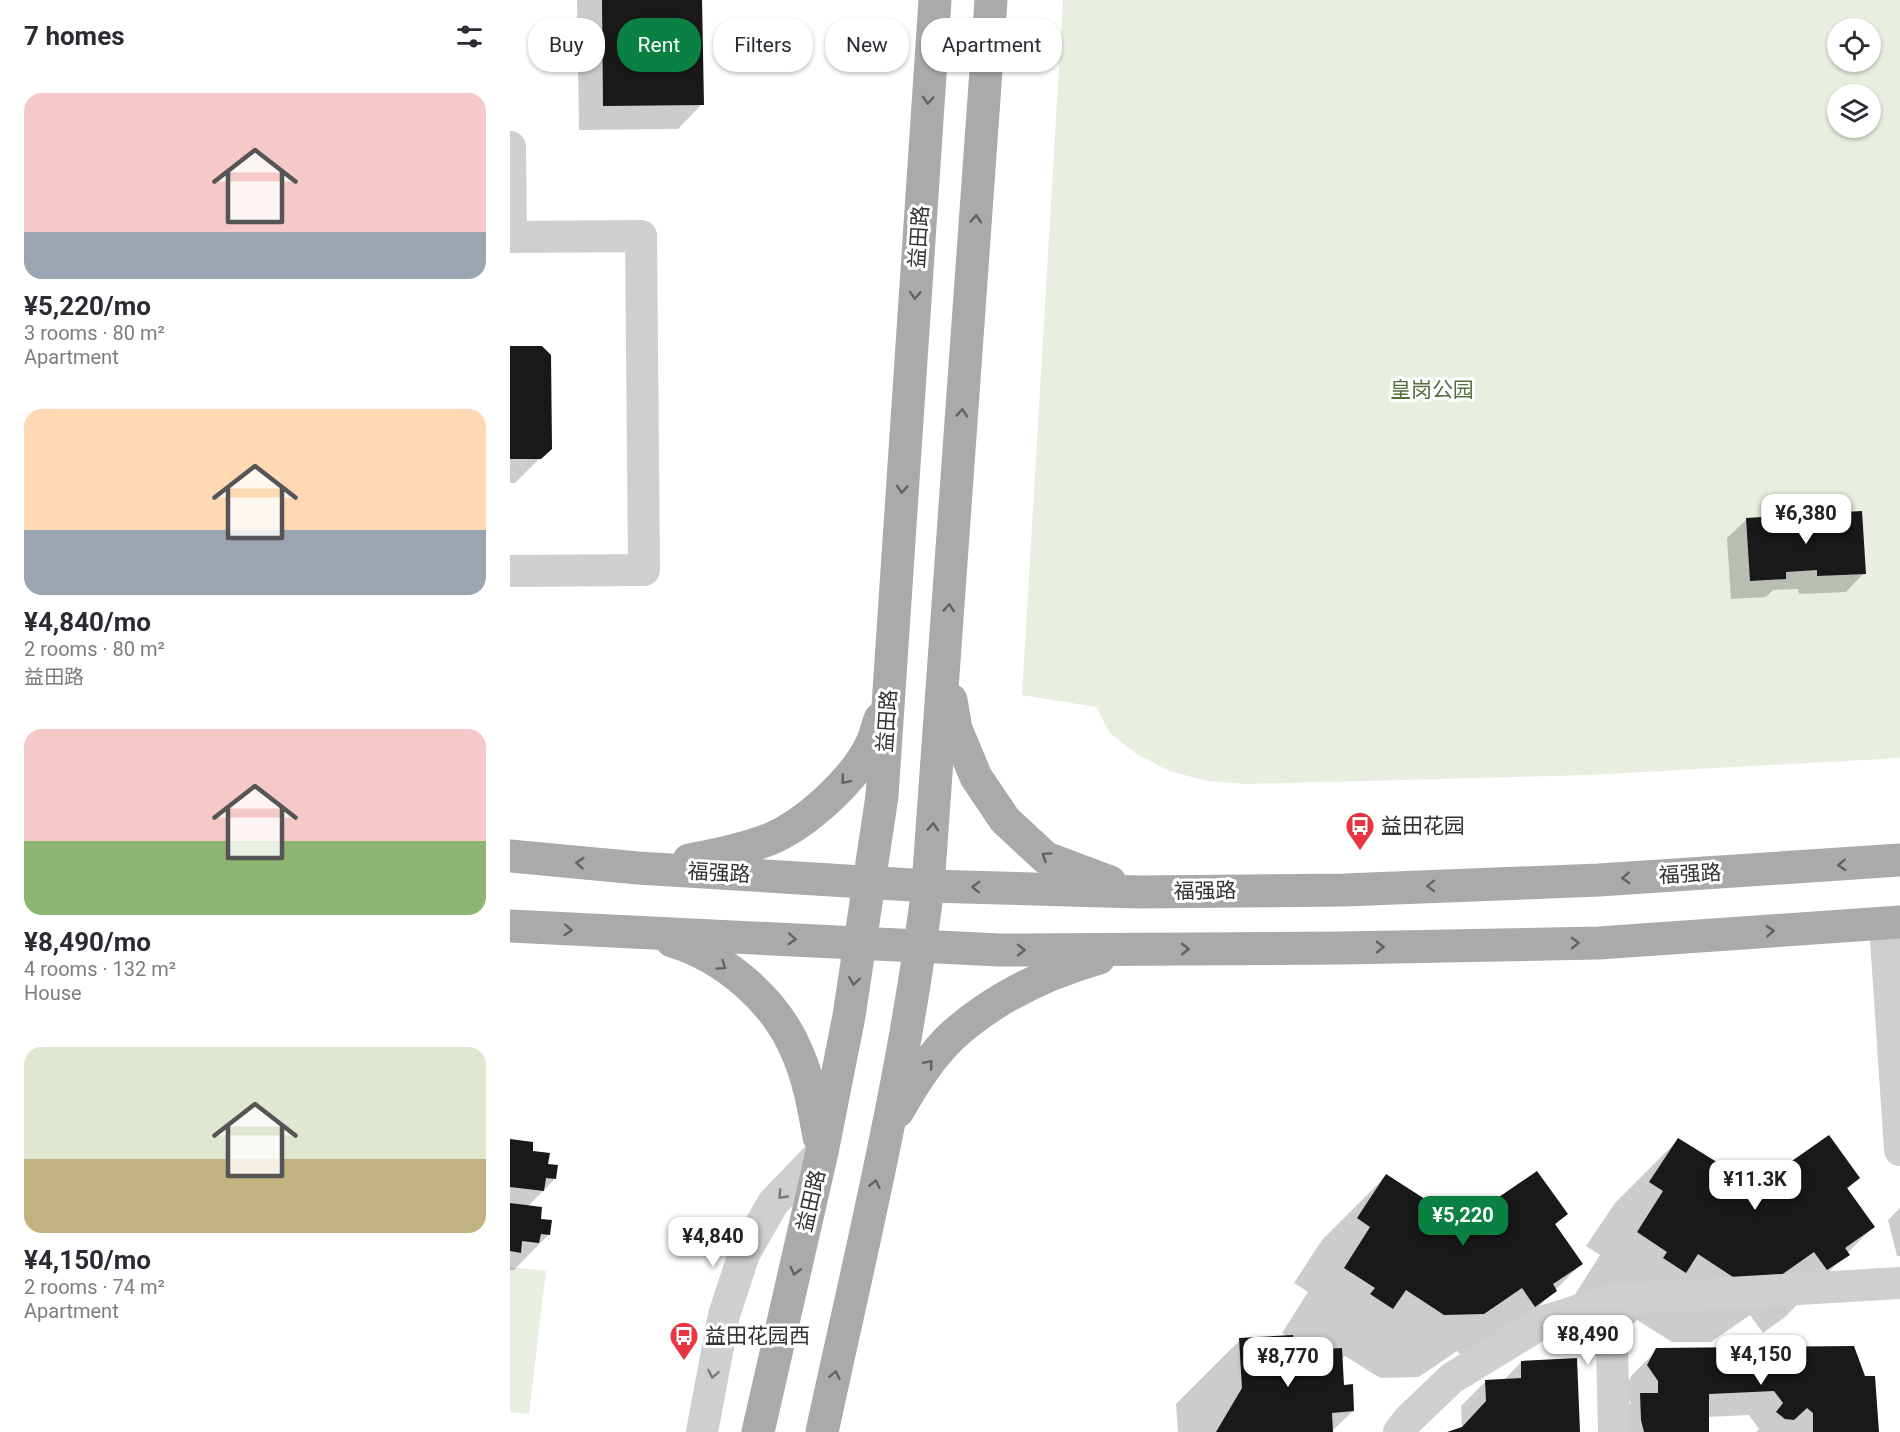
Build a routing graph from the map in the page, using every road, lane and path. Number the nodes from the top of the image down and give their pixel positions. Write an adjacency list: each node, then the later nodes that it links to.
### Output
1 (935, 0): 7 (main road, 益田路, one-way to 7)
2 (991, 0): 6 (main road, one-way to 2)
3 (510, 147): 4 (street)
4 (511, 237): 5 (street)
5 (510, 571)
6 (945, 666): 12 (main road, one-way to 6); 13 (main road, one-way to 6)
7 (889, 692): 10 (main road, one-way to 10); 11 (main road, 益田路)
8 (510, 856): 10 (main road, 福强路, one-way to 8)
9 (1900, 860): 13 (main road, 福强路, one-way to 13)
10 (638, 868): 11 (main road, 福强路)
11 (869, 882): 12 (main road, 福强路); 17 (main road, 益田路)
12 (928, 886): 13 (main road, 福强路, one-way to 12); 18 (main road)
13 (1139, 892)
14 (1893, 923): 19 (main road, one-way to 14); 21 (street)
15 (510, 926): 16 (main road, one-way to 16)
16 (629, 932): 17 (main road, one-way to 17); 22 (main road, one-way to 22)
17 (860, 942): 18 (main road); 22 (main road, 益田路, one-way to 22)
18 (921, 946): 19 (main road, one-way to 19); 20 (main road)
19 (1127, 950): 20 (main road, one-way to 19)
20 (887, 1131): 27 (main road, one-way to 20)
21 (1900, 1150)
22 (822, 1152): 25 (street, one-way to 25); 26 (main road, 益田路, one-way to 26)
23 (1900, 1283): 24 (street)
24 (1611, 1300): 28 (street); 29 (street)
25 (702, 1432)
26 (758, 1432)
27 (822, 1432)
28 (1400, 1432)
29 (1614, 1432)

